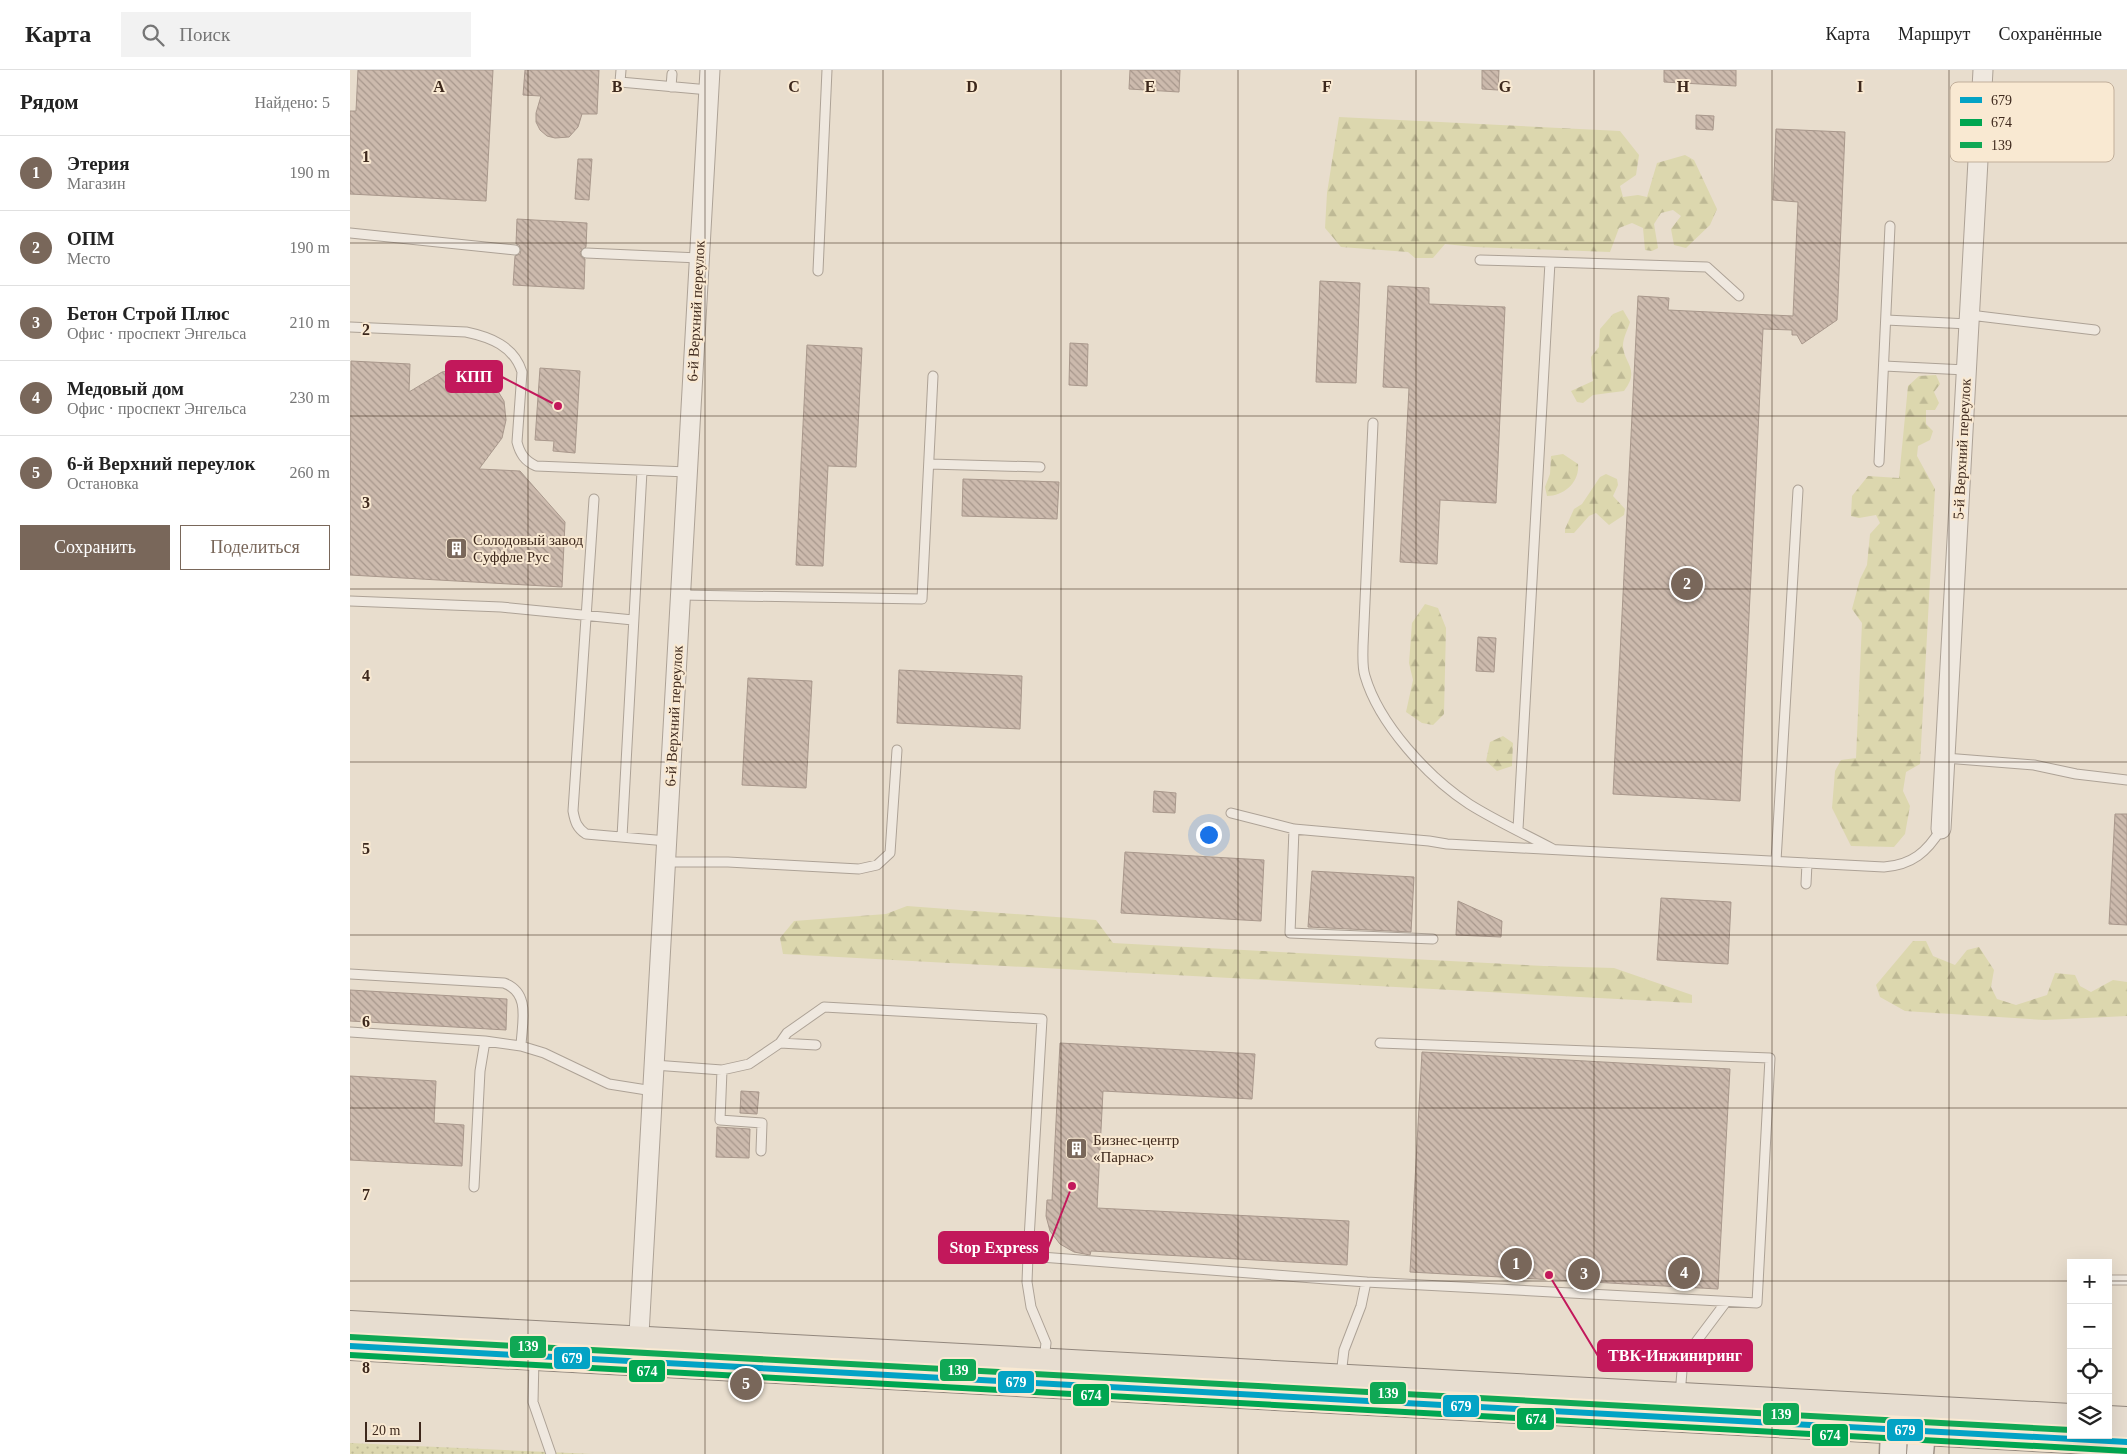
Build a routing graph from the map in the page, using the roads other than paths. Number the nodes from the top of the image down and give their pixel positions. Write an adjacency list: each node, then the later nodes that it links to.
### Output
1 (621, 70): 5 (lane)
2 (710, 70): 6 (street, 6-й Верхний переулок)
3 (827, 70): 15 (lane)
4 (672, 74): 5 (lane)
5 (671, 87): 6 (lane)
6 (709, 90): 12 (street, 6-й Верхний переулок)
7 (1978, 162): 18 (street, 5-й Верхний переулок)
8 (1890, 226): 17 (lane)
9 (350, 233): 10 (lane)
10 (516, 250)
11 (586, 253): 12 (lane)
12 (699, 258): 29 (street, 6-й Верхний переулок)
13 (1480, 260): 14 (lane)
14 (1550, 262): 16 (lane); 42 (lane)
15 (818, 271)
16 (1739, 296)
17 (1886, 320): 18 (lane); 21 (lane)
18 (1969, 320): 20 (lane); 22 (street, 5-й Верхний переулок)
19 (350, 327): 28 (lane)
20 (2094, 330)
21 (1884, 366): 22 (lane); 25 (lane)
22 (1966, 370): 37 (street, 5-й Верхний переулок)
23 (933, 376): 26 (lane)
24 (1374, 423): 42 (lane)
25 (1878, 462)
26 (928, 464): 27 (lane); 32 (lane)
27 (1040, 467)
28 (642, 471): 29 (lane); 35 (lane)
29 (688, 472): 32 (street, 6-й Верхний переулок)
30 (1798, 490): 46 (lane)
31 (594, 498): 34 (lane)
32 (681, 595): 44 (street, 6-й Верхний переулок)
33 (350, 601): 34 (lane)
34 (585, 614): 35 (lane); 43 (lane)
35 (633, 620): 43 (lane)
36 (897, 750): 47 (lane)
37 (1945, 758): 38 (lane); 41 (street, 5-й Верхний переулок)
38 (2127, 780)
39 (1231, 813): 40 (lane)
40 (1294, 829): 45 (lane); 50 (lane)
41 (1942, 829): 48 (lane)
42 (1518, 830): 45 (lane)
43 (622, 837): 44 (lane)
44 (667, 841): 47 (street, 6-й Верхний переулок)
45 (1555, 851): 46 (lane)
46 (1776, 861): 48 (lane)
47 (666, 862): 58 (street, 6-й Верхний переулок)
48 (1807, 863): 49 (lane)
49 (1806, 884)
50 (1433, 939)
51 (350, 974): 57 (lane)
52 (350, 1032): 53 (lane)
53 (485, 1041): 57 (lane); 62 (lane)
54 (780, 1043): 56 (lane); 59 (lane); 63 (lane)
55 (1380, 1043): 67 (lane)
56 (816, 1045)
57 (520, 1046): 60 (lane)
58 (654, 1065): 59 (lane); 60 (street, 6-й Верхний переулок)
59 (722, 1070): 61 (lane)
60 (653, 1092): 70 (street, 6-й Верхний переулок)
61 (761, 1152)
62 (474, 1187)
63 (1028, 1256): 66 (lane); 72 (lane)
64 (2112, 1280): 65 (lane)
65 (2127, 1280)
66 (1366, 1282): 67 (lane); 73 (lane)
67 (1726, 1302): 74 (lane)
68 (350, 1325): 70 (main road)
69 (350, 1346): 71 (main road)
70 (638, 1351): 71 (main road); 72 (main road); 77 (main road)
71 (534, 1356): 81 (lane)
72 (1044, 1362): 73 (main road)
73 (1340, 1379): 74 (main road)
74 (1680, 1397): 77 (main road)
75 (2112, 1420): 76 (main road)
76 (2127, 1421)
77 (1907, 1436): 78 (main road)
78 (2067, 1437)
79 (2093, 1439): 80 (main road)
80 (2127, 1442)
81 (551, 1454)

